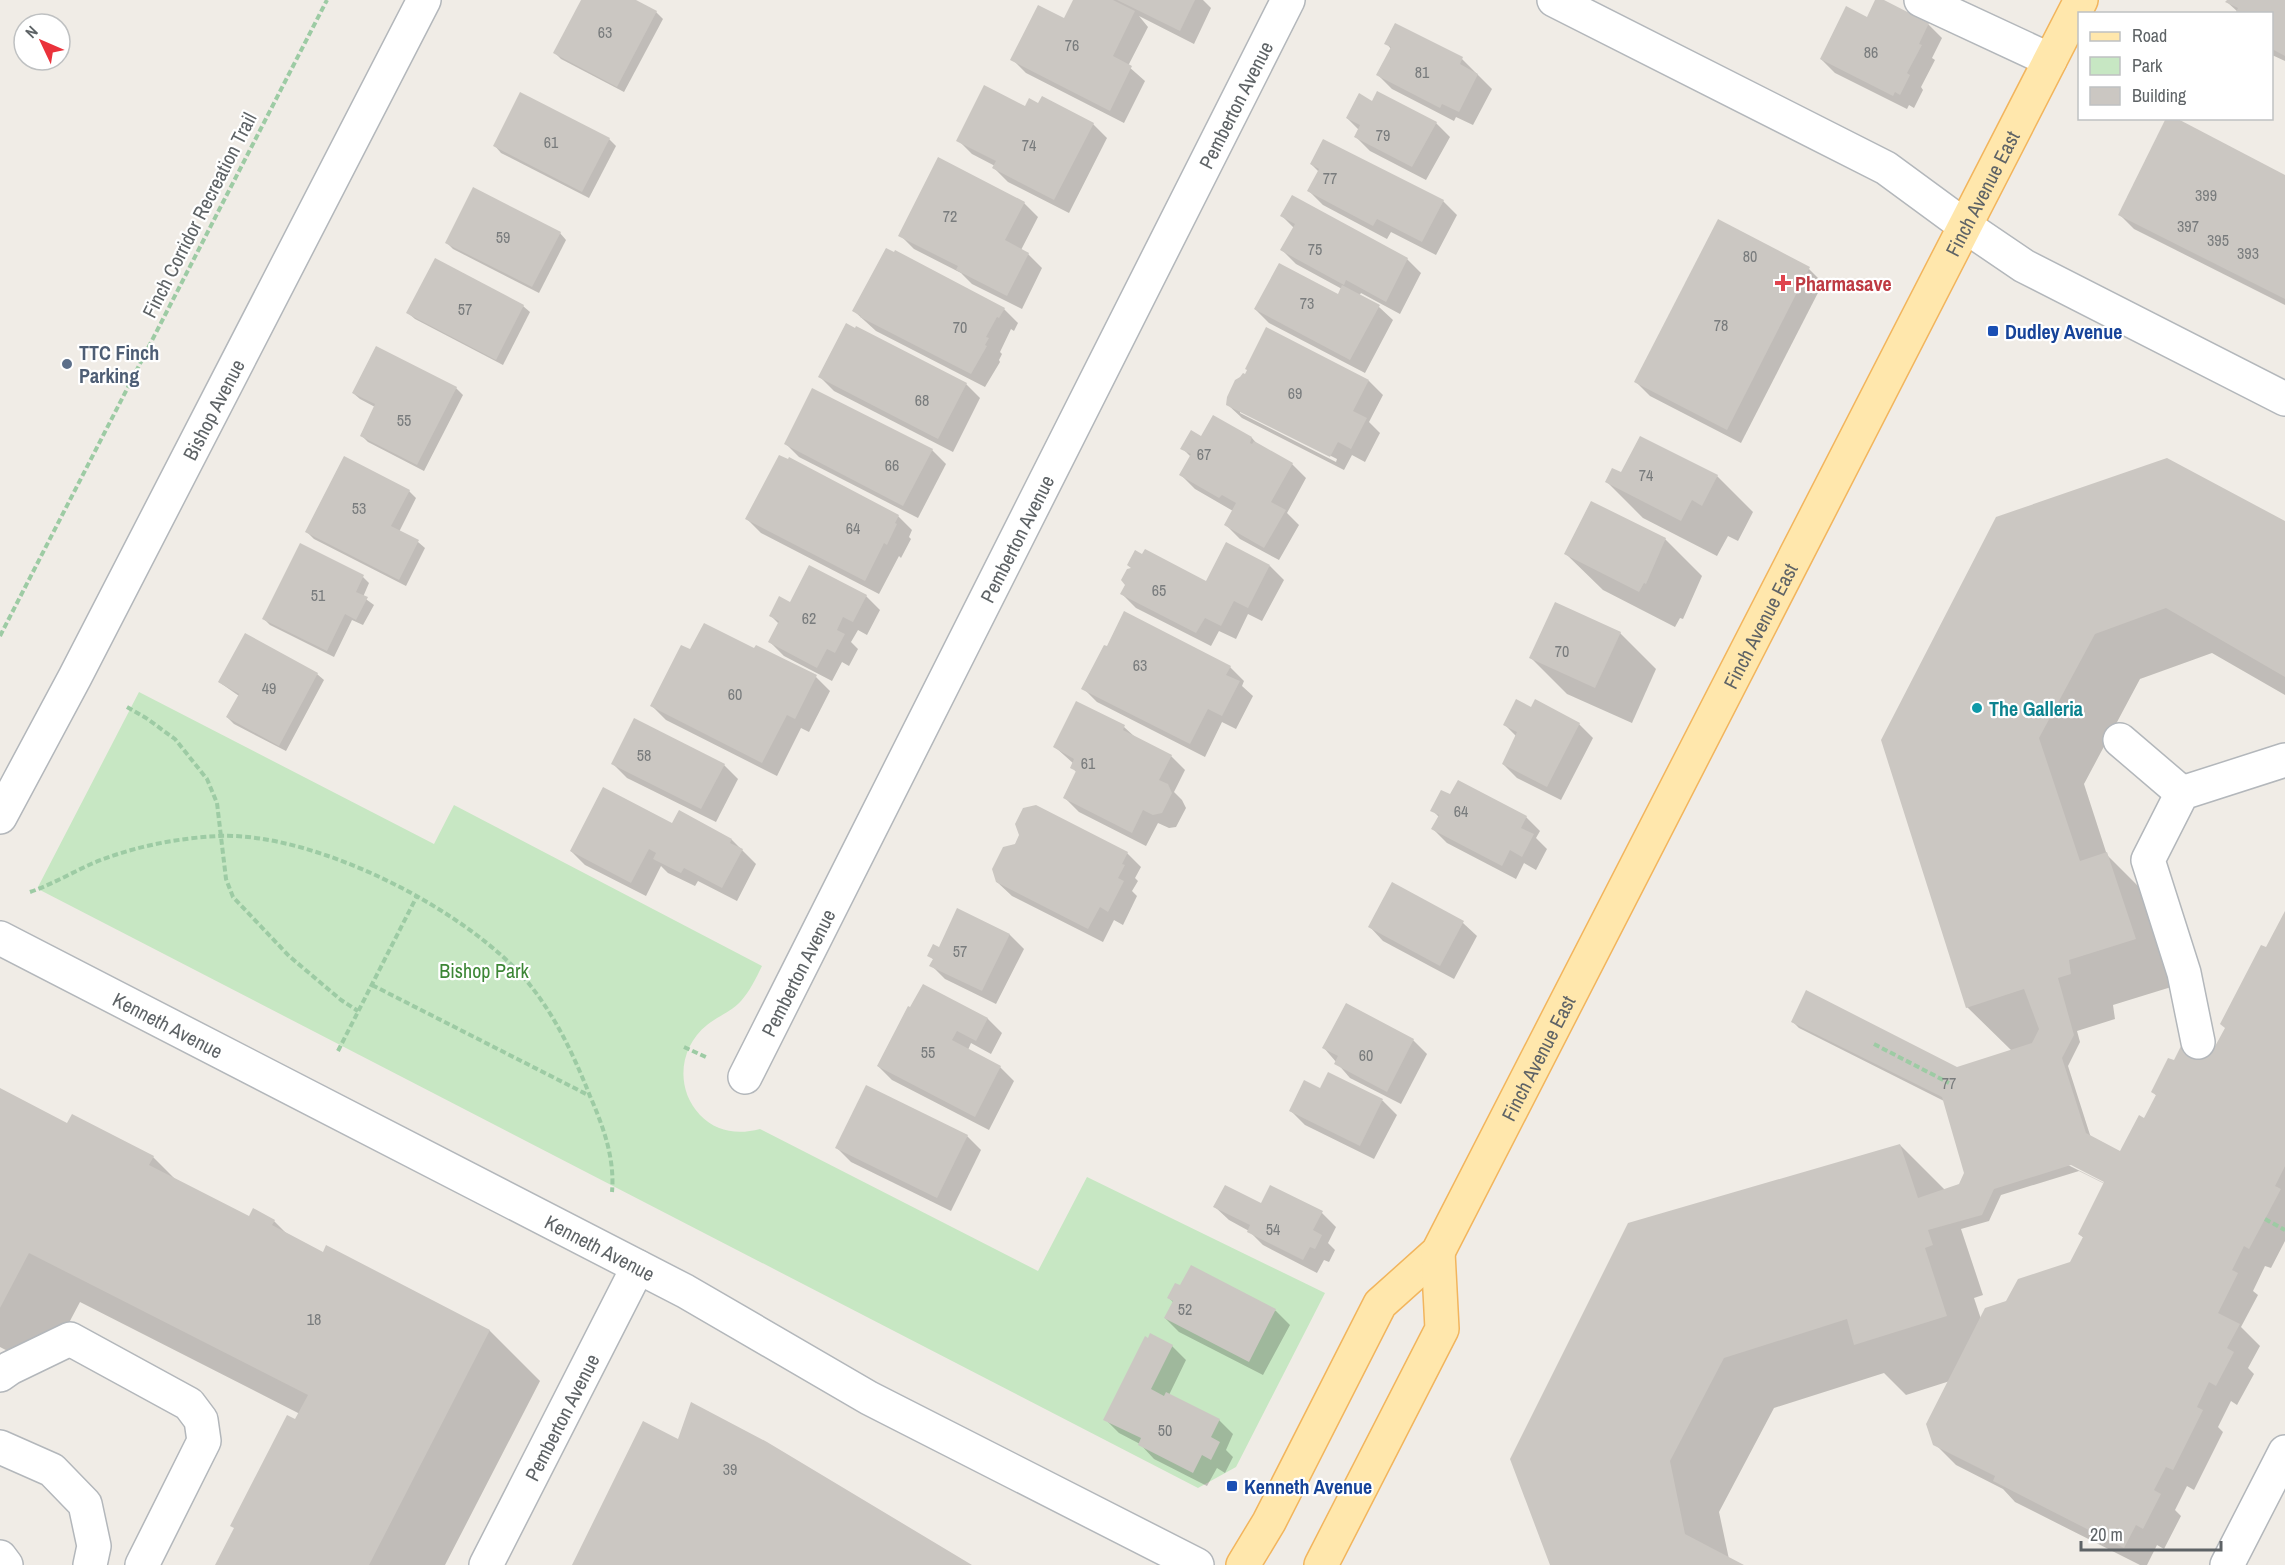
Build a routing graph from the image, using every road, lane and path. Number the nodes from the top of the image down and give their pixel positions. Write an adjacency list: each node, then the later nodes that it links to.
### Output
1 (327, 0): 10 (path, Finch Corridor Recreation Trail)
2 (424, 0): 15 (street, Bishop Avenue)
3 (1288, 0): 25 (street, Pemberton Avenue)
4 (1554, 0): 8 (street)
5 (1921, 0): 7 (street)
6 (2081, 0): 7 (main road, Finch Avenue East)
7 (2050, 60): 8 (main road, Finch Avenue East)
8 (1965, 226): 9 (street); 31 (main road, Finch Avenue East)
9 (2285, 399)
10 (0, 636)
11 (127, 707): 16 (path)
12 (2120, 740): 14 (street)
13 (2285, 760): 14 (street)
14 (2182, 792): 22 (street)
15 (0, 817)
16 (221, 836): 17 (path); 18 (path); 21 (path)
17 (30, 892)
18 (417, 896): 20 (path); 27 (path)
19 (0, 938): 32 (street, Kenneth Avenue)
20 (372, 985): 21 (path); 27 (path)
21 (358, 1011): 24 (path)
22 (2198, 1042)
23 (1874, 1044): 26 (path)
24 (338, 1051)
25 (745, 1077)
26 (1949, 1083)
27 (590, 1096): 28 (path)
28 (612, 1192)
29 (2265, 1219): 30 (path)
30 (2285, 1230)
31 (1438, 1252): 42 (main road, Finch Avenue East); 43 (main road)
32 (638, 1267): 40 (street, Pemberton Avenue); 41 (street, Kenneth Avenue)
33 (0, 1375): 39 (street)
34 (0, 1447): 38 (street)
35 (2285, 1452): 44 (street)
36 (0, 1557): 37 (street)
37 (6, 1565)
38 (90, 1565)
39 (142, 1565)
40 (486, 1565)
41 (1197, 1565)
42 (1243, 1565)
43 (1321, 1565)
44 (2227, 1565)

